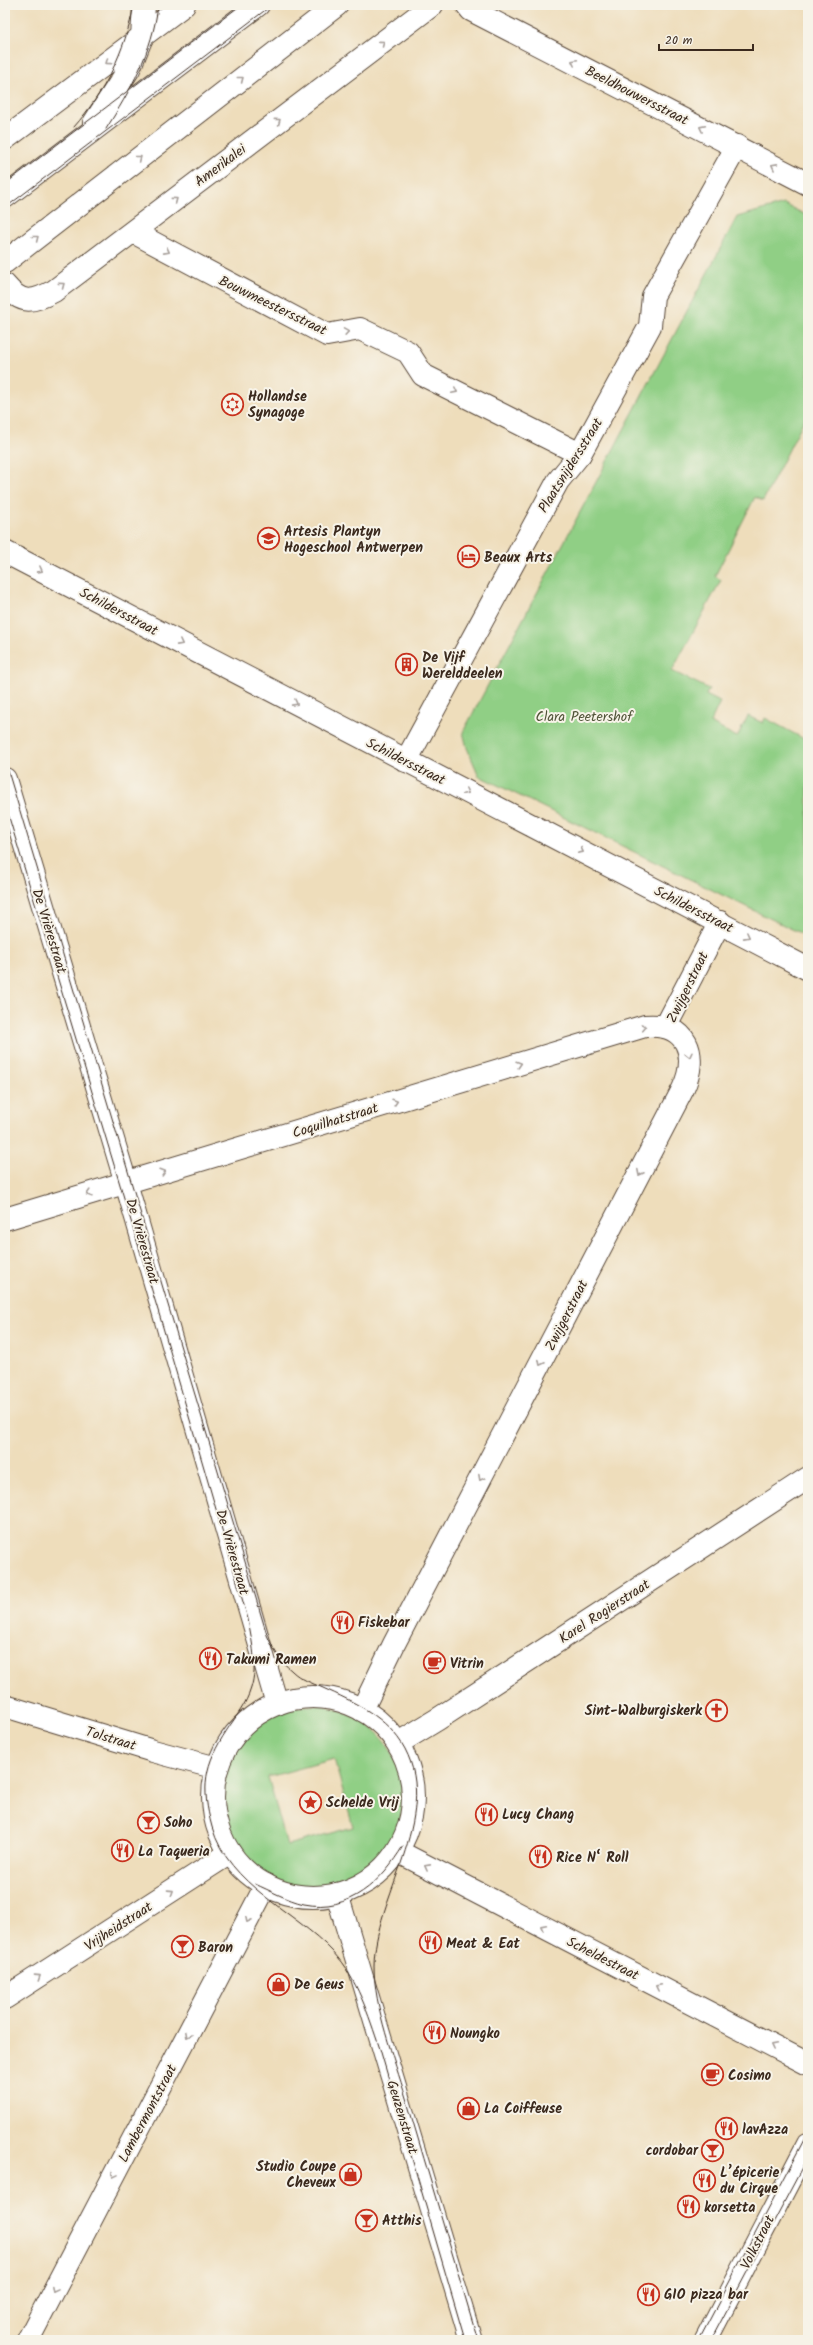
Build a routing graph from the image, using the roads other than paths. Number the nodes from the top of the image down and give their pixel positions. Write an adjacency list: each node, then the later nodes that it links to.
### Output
1 (144, 5): 7 (street)
2 (184, 5): 7 (street)
3 (258, 5): 8 (street)
4 (337, 5): 14 (street, one-way to 4)
5 (432, 5): 13 (street, Amerikalei, one-way to 5)
6 (467, 5): 10 (street, Beeldhouwersstraat, one-way to 6)
7 (142, 37): 8 (street); 9 (street, one-way to 9)
8 (86, 137): 12 (street)
9 (5, 139)
10 (736, 146): 11 (street, Beeldhouwersstraat, one-way to 10); 16 (street, Plaatsnijdersstraat)
11 (808, 184)
12 (5, 197)
13 (133, 232): 15 (street, Amerikalei, one-way to 13); 16 (street, Bouwmeestersstraat, one-way to 16)
14 (5, 262)
15 (5, 285)
16 (580, 454): 18 (street, Plaatsnijdersstraat)
17 (5, 552): 18 (street, Schildersstraat, one-way to 18)
18 (406, 761): 20 (street, Schildersstraat, one-way to 20)
19 (5, 779): 23 (street, De Vrièrestraat)
20 (720, 922): 21 (street, Schildersstraat, one-way to 21); 22 (street, Zwijgerstraat)
21 (808, 969)
22 (666, 1026): 23 (street, Coquilhatstraat, one-way to 22); 28 (street, Zwijgerstraat, one-way to 28)
23 (126, 1183): 24 (street, Coquilhatstraat, one-way to 24); 26 (street, De Vrièrestraat)
24 (5, 1219)
25 (808, 1478): 29 (street, Karel Rogierstraat)
26 (277, 1704): 28 (street); 30 (street)
27 (5, 1706): 30 (street, Tolstraat)
28 (362, 1710): 29 (street)
29 (400, 1742): 31 (street)
30 (217, 1768): 32 (street)
31 (399, 1852): 34 (street); 36 (street, Scheldestraat, one-way to 31)
32 (230, 1853): 33 (street); 35 (street, Vrijheidstraat, one-way to 32)
33 (266, 1885): 34 (street); 38 (street, Lambermontstraat, one-way to 38)
34 (337, 1894): 39 (street, Geuzenstraat)
35 (5, 1998)
36 (808, 2064)
37 (808, 2144): 40 (street, Volkstraat)
38 (28, 2340)
39 (471, 2340)
40 (706, 2340)

